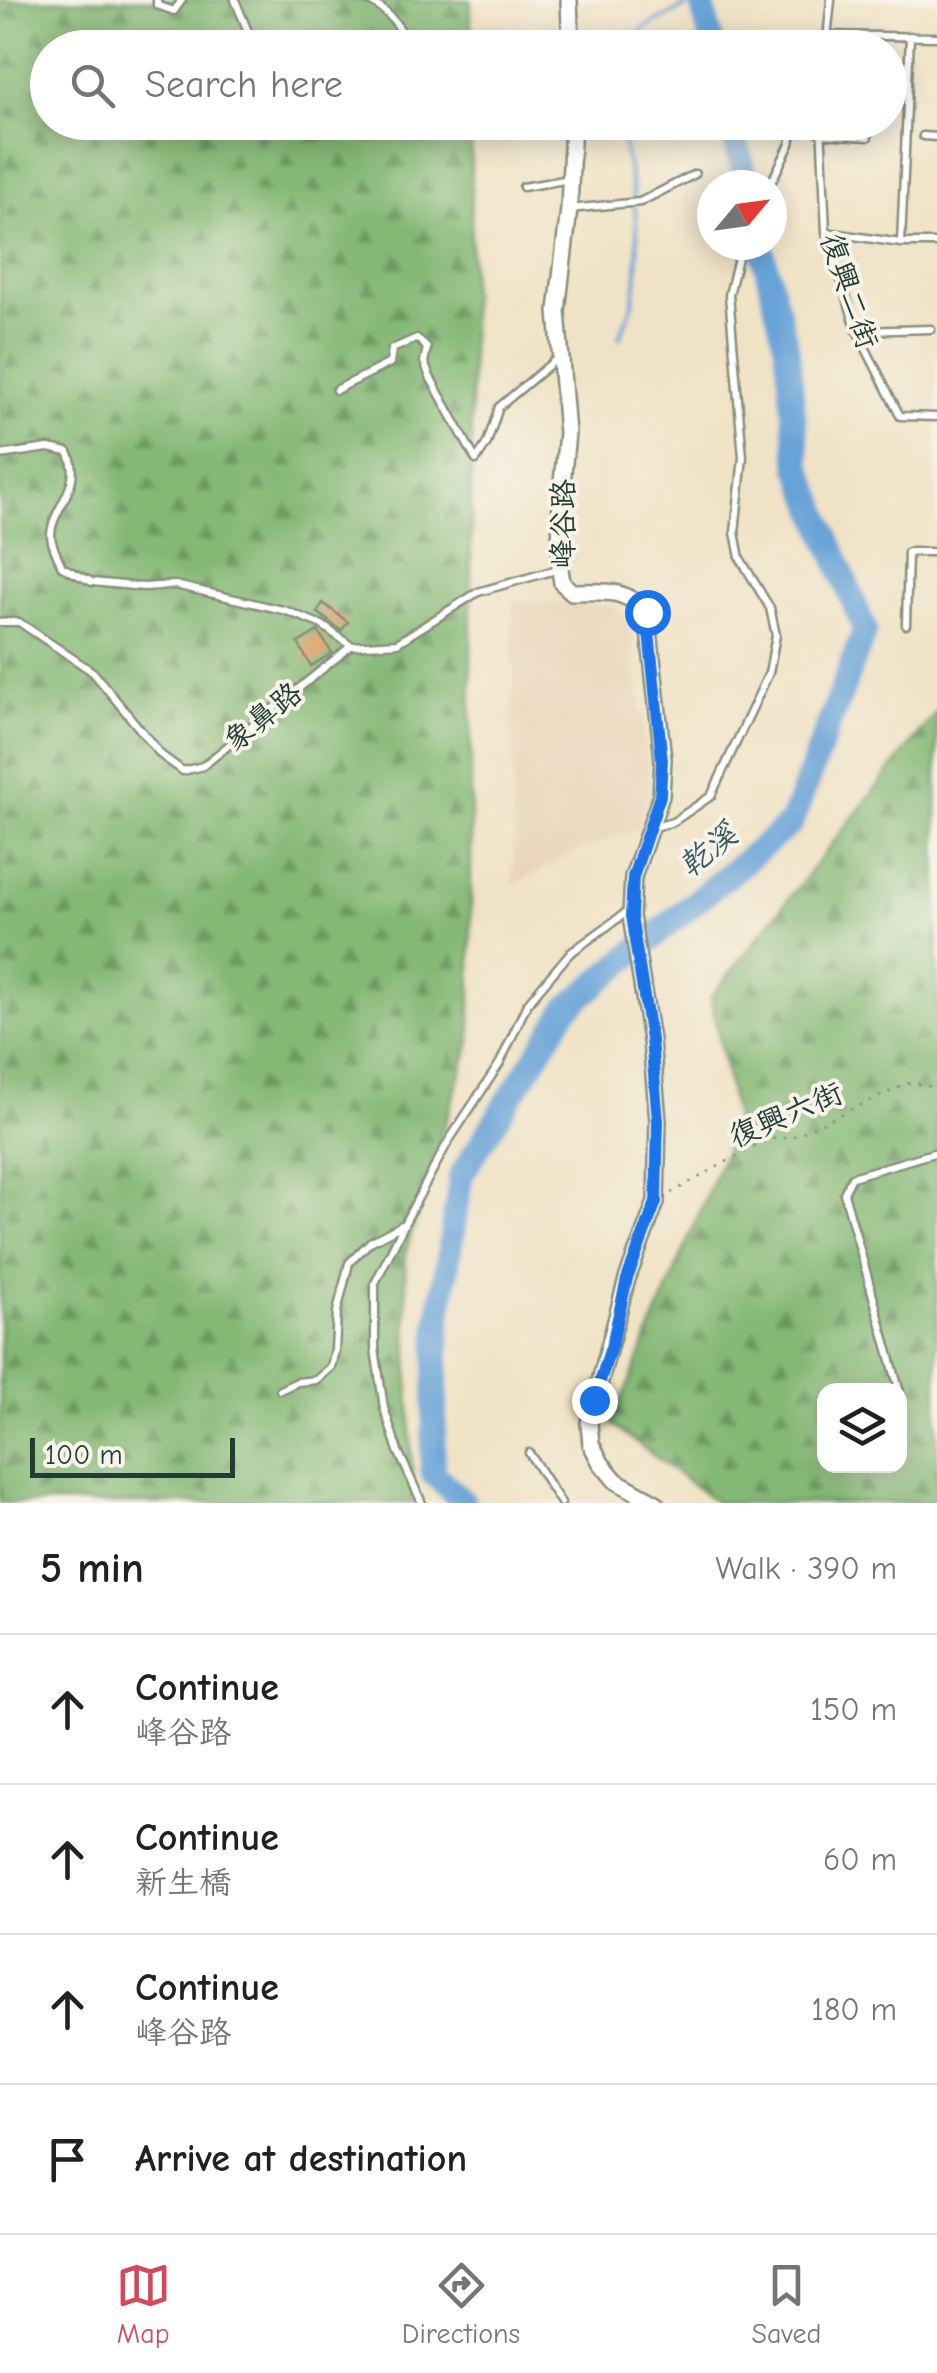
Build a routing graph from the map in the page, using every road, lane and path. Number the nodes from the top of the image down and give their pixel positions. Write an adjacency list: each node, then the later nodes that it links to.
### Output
1 (158, 0): 2 (lane)
2 (182, 0)
3 (235, 0): 7 (lane)
4 (368, 0): 8 (lane)
5 (569, 0): 9 (street)
6 (832, 0): 10 (lane)
7 (248, 30)
8 (401, 30)
9 (570, 30)
10 (828, 30)
11 (907, 36): 12 (lane)
12 (910, 36): 13 (lane); 14 (lane)
13 (937, 37)
14 (907, 114)
15 (923, 136): 16 (lane)
16 (937, 137)
17 (572, 140): 23 (street, 峰谷路)
18 (791, 140): 21 (lane)
19 (820, 140): 26 (lane, 復興二街)
20 (906, 140): 27 (lane)
21 (777, 170)
22 (695, 174): 25 (lane)
23 (571, 179): 24 (lane); 25 (street, 峰谷路)
24 (522, 187)
25 (569, 209): 32 (street, 峰谷路)
26 (826, 232): 27 (lane); 31 (lane, 復興二街)
27 (902, 243): 28 (lane)
28 (937, 243)
29 (738, 260): 41 (lane)
30 (931, 329): 31 (lane)
31 (857, 331): 34 (lane, 復興二街)
32 (561, 356): 33 (lane); 37 (street, 峰谷路)
33 (336, 390)
34 (937, 418)
35 (0, 455): 40 (lane)
36 (937, 552): 39 (lane)
37 (560, 569): 40 (lane); 41 (street, 峰谷路)
38 (0, 622): 40 (lane, 象鼻路)
39 (906, 625)
40 (351, 646)
41 (650, 828): 42 (street, 峰谷路)
42 (631, 912): 45 (street, 峰谷路); 46 (lane)
43 (937, 1088): 45 (path, 復興六街)
44 (937, 1152): 47 (lane)
45 (656, 1202): 50 (street)
46 (404, 1224): 48 (lane); 51 (lane)
47 (897, 1383)
48 (280, 1390)
49 (529, 1452): 52 (lane)
50 (647, 1501)
51 (422, 1503)
52 (562, 1503)

